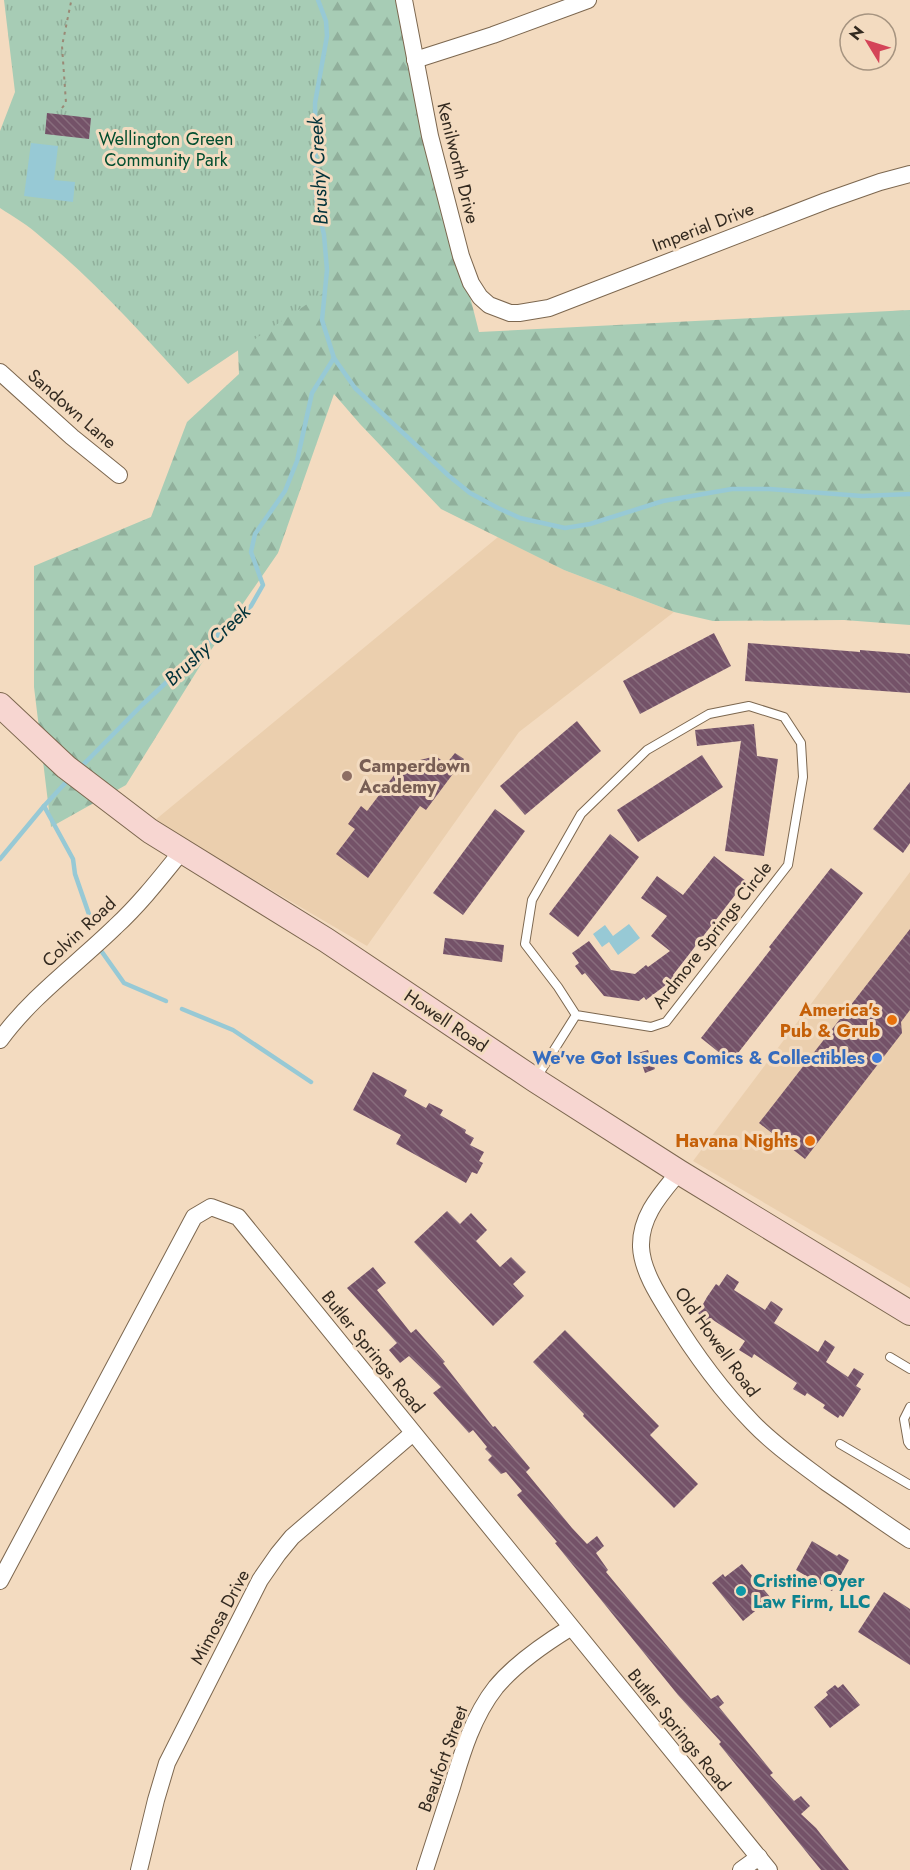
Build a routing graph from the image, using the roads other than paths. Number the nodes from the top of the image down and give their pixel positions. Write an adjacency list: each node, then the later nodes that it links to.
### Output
1 (404, 0): 3 (street, Kenilworth Drive)
2 (588, 0): 3 (street)
3 (415, 60): 5 (street, Kenilworth Drive)
4 (910, 174): 5 (street, Imperial Drive)
5 (510, 313)
6 (0, 372): 7 (street, Sandown Lane)
7 (119, 475)
8 (0, 705): 9 (main road, Howell Road)
9 (182, 851): 11 (street, Colvin Road); 12 (main road, Howell Road)
10 (576, 1015): 10 (lane, Ardmore Springs Circle); 12 (lane)
11 (0, 1040)
12 (535, 1080): 13 (main road, Howell Road)
13 (679, 1172): 14 (main road, Howell Road); 22 (street, Old Howell Road)
14 (910, 1313)
15 (890, 1357): 16 (lane)
16 (910, 1369)
17 (910, 1407): 20 (lane)
18 (413, 1433): 23 (street, Butler Springs Road); 24 (street, Butler Springs Road); 26 (street, Mimosa Drive)
19 (840, 1444): 21 (lane)
20 (910, 1445)
21 (910, 1485)
22 (910, 1540)
23 (0, 1581)
24 (570, 1628): 25 (street, Butler Springs Road); 27 (street, Beaufort Street)
25 (764, 1864): 28 (street)
26 (139, 1870)
27 (425, 1870)
28 (741, 1870)

